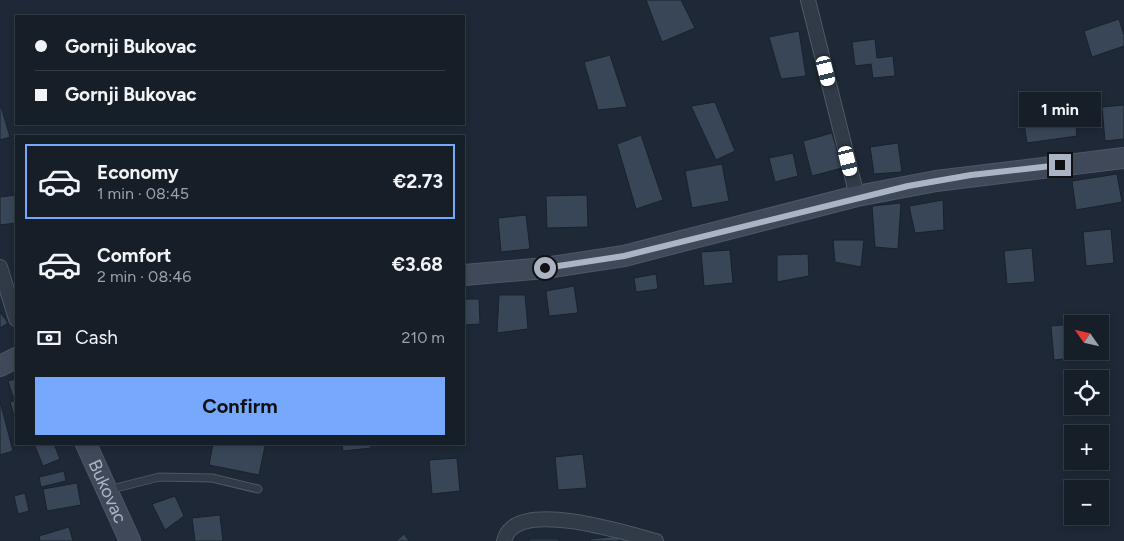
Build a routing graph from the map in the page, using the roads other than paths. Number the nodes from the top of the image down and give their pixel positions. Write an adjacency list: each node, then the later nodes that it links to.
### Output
1 (808, 0): 3 (street)
2 (1124, 158): 3 (street)
3 (857, 196): 5 (street)
4 (0, 267): 6 (street)
5 (465, 274)
6 (15, 316)
7 (15, 358): 8 (street)
8 (0, 366)
9 (86, 445): 11 (street, Bukovac)
10 (258, 488): 11 (lane)
11 (106, 490): 12 (street, Bukovac)
12 (130, 541)
13 (504, 541): 14 (street)
14 (656, 541)

